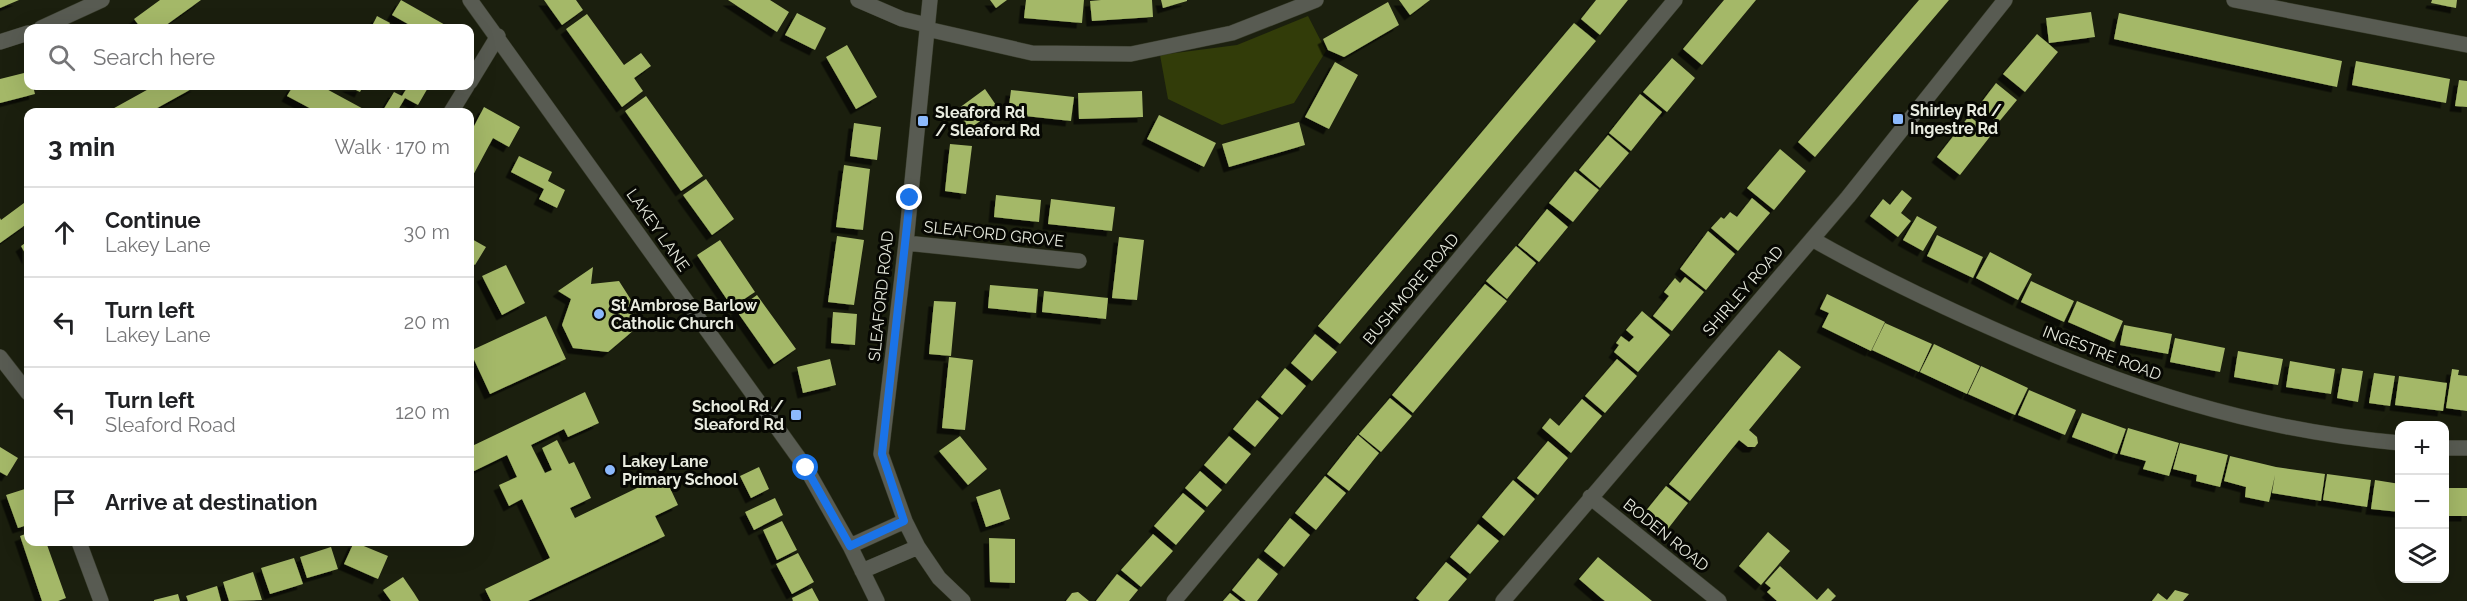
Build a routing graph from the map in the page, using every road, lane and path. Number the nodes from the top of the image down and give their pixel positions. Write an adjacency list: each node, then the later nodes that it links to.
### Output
1 (102, 0): 9 (street)
2 (470, 0): 12 (street, LAKEY LANE)
3 (858, 0): 10 (street)
4 (930, 0): 10 (street, SLEAFORD ROAD)
5 (1316, 0): 10 (street)
6 (1675, 0): 35 (street, BUSHMORE ROAD)
7 (2005, 0): 18 (street, SHIRLEY ROAD)
8 (2234, 0): 14 (street)
9 (50, 24)
10 (927, 27): 19 (street, SLEAFORD ROAD)
11 (24, 34): 13 (street)
12 (498, 36): 15 (street); 29 (street, LAKEY LANE)
13 (0, 42)
14 (2467, 45)
15 (474, 74)
16 (464, 90): 17 (street)
17 (453, 108)
18 (1812, 239): 23 (street, INGESTRE ROAD); 26 (street, SHIRLEY ROAD)
19 (906, 243): 20 (street, SLEAFORD GROVE); 27 (street, SLEAFORD ROAD)
20 (1079, 261)
21 (0, 357): 22 (street)
22 (24, 388)
23 (2395, 443)
24 (2449, 448): 25 (street)
25 (2467, 448)
26 (1590, 497): 36 (street, SHIRLEY ROAD); 37 (street, BODEN ROAD)
27 (904, 521): 29 (street); 30 (street)
28 (80, 546): 32 (street)
29 (850, 546): 31 (street, LAKEY LANE)
30 (918, 547): 31 (street); 34 (street)
31 (862, 571): 33 (street, LAKEY LANE)
32 (101, 601)
33 (877, 601)
34 (963, 601)
35 (1174, 601)
36 (1503, 601)
37 (1719, 601)

